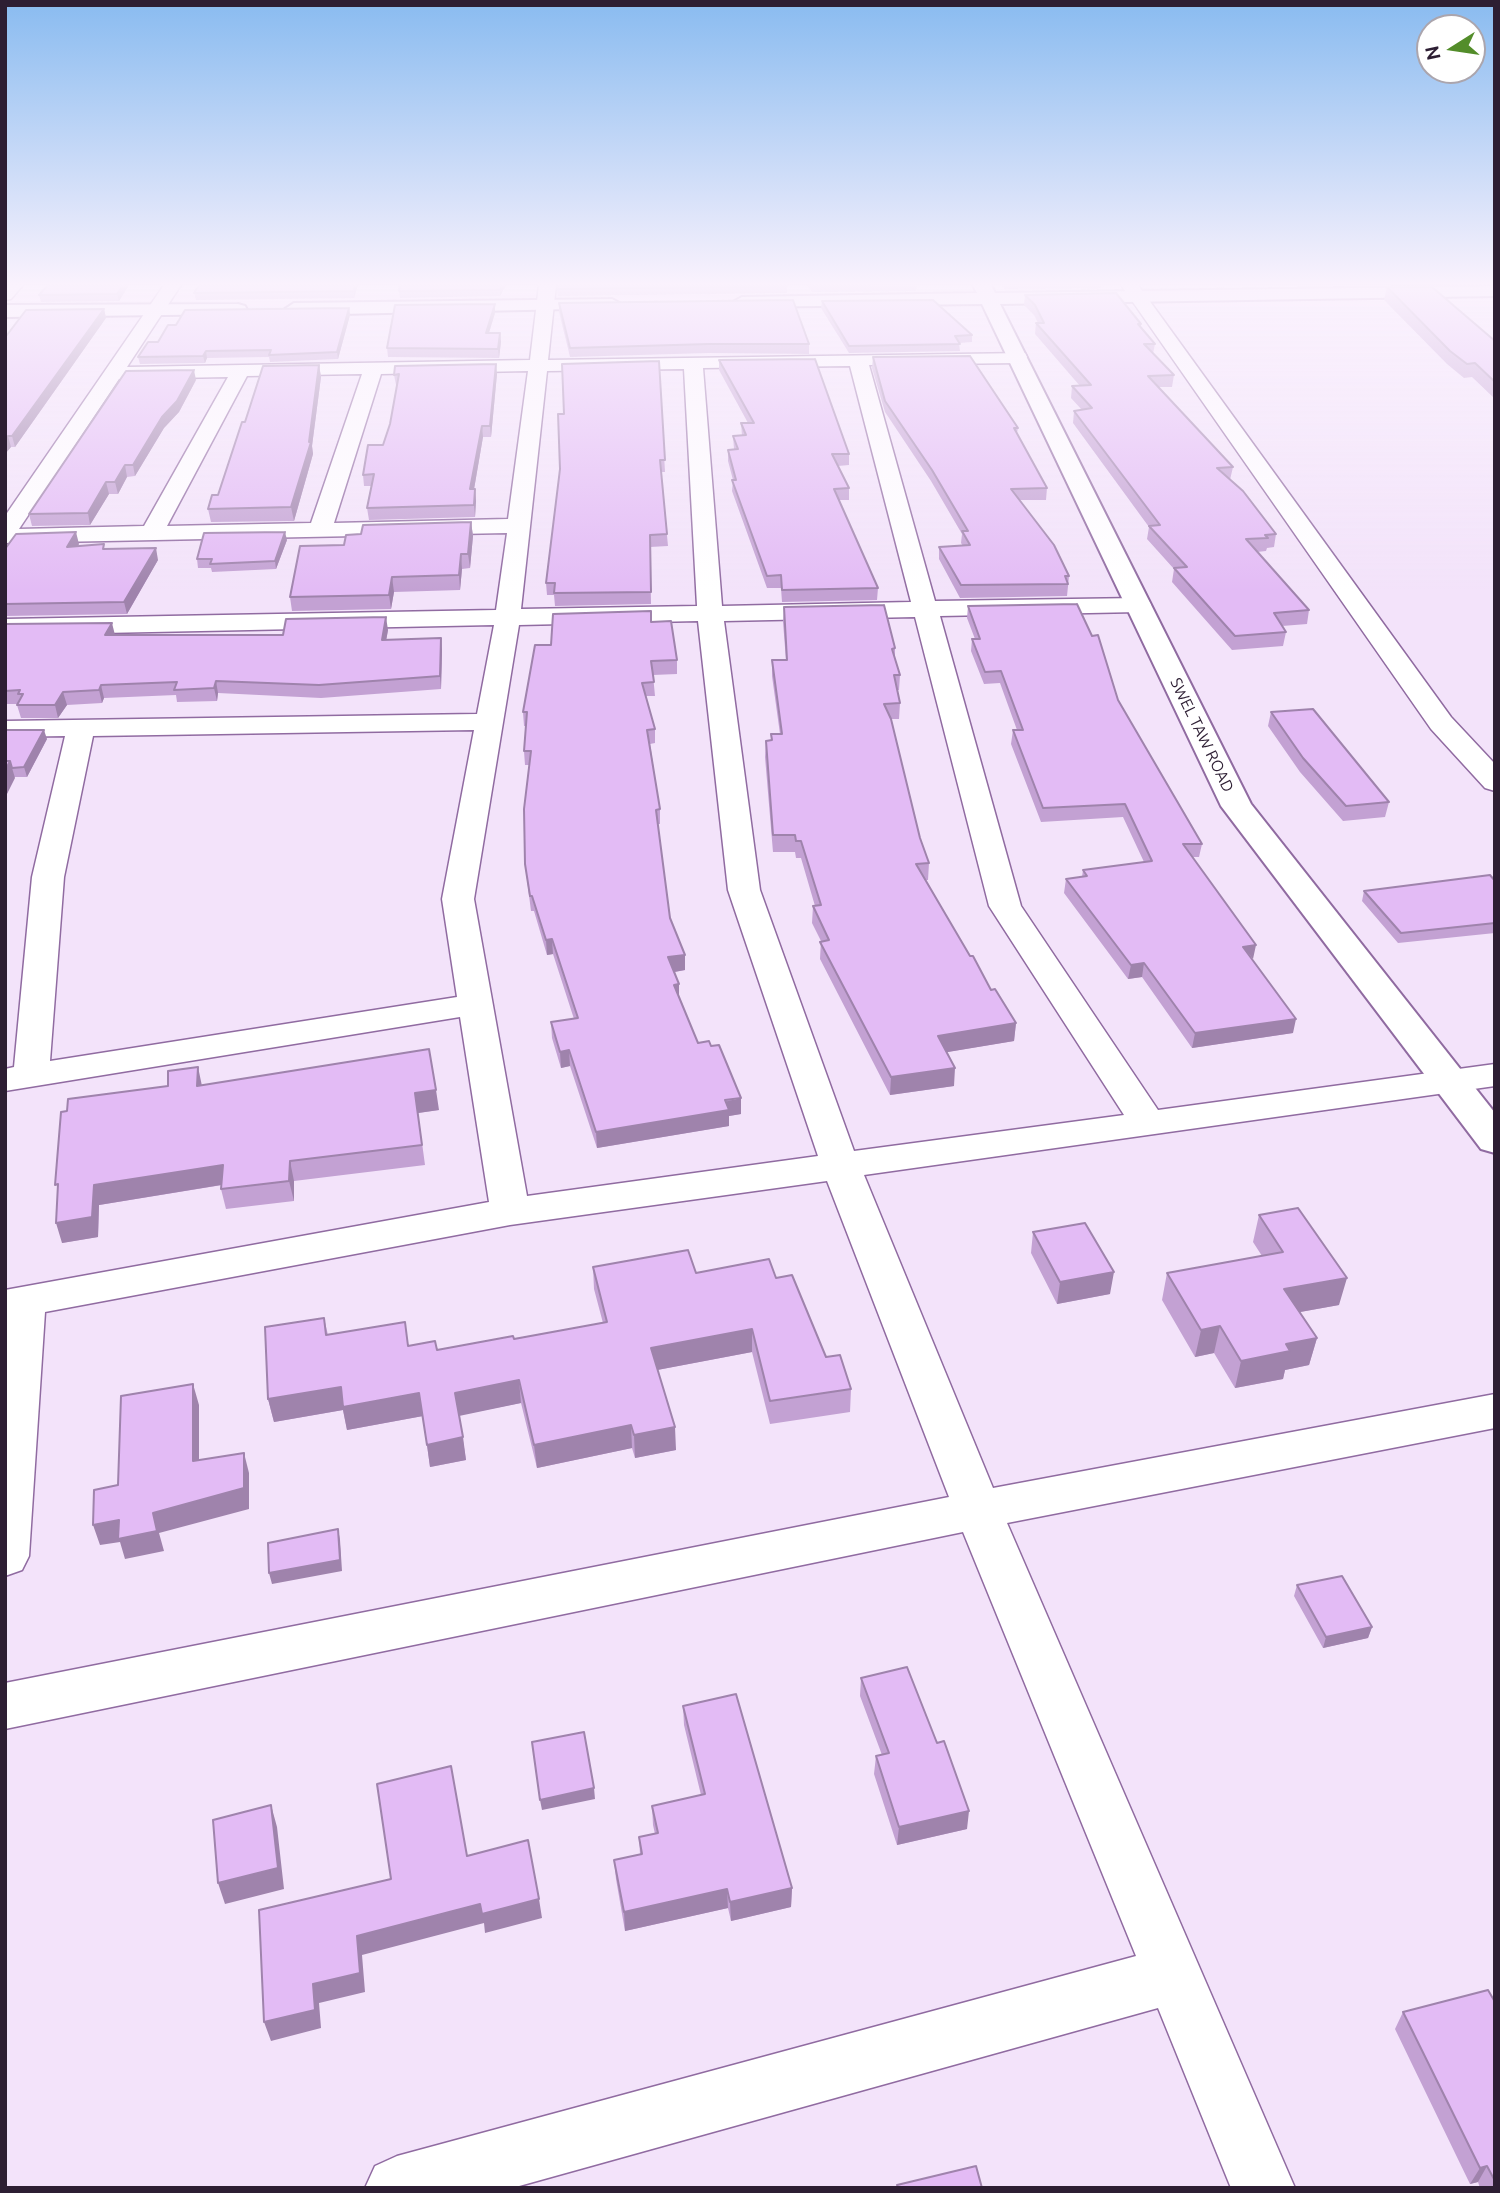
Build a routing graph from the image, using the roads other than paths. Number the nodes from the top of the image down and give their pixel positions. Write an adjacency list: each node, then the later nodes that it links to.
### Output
1 (104, 387): 12 (street)
2 (232, 387): 11 (street)
3 (367, 387): 10 (street)
4 (535, 387): 9 (street)
5 (695, 387): 15 (street)
6 (865, 387): 14 (street)
7 (1033, 387): 13 (street, SWEL TAW ROAD)
8 (1202, 387): 21 (street)
9 (519, 526): 10 (street); 16 (street)
10 (320, 530): 11 (street)
11 (152, 533): 12 (street)
12 (5, 535)
13 (1139, 605): 14 (street); 25 (street, SWEL TAW ROAD)
14 (924, 609): 15 (street); 26 (street)
15 (710, 613): 16 (street); 28 (street)
16 (508, 617): 17 (street); 18 (street)
17 (5, 626)
18 (487, 722): 19 (street); 22 (street)
19 (81, 728): 20 (street); 24 (street)
20 (5, 729)
21 (1495, 782)
22 (475, 1004): 24 (street); 29 (street)
23 (1495, 1075): 25 (street)
24 (18, 1078)
25 (1450, 1079): 26 (street); 27 (street, SWEL TAW ROAD)
26 (1147, 1122): 28 (street)
27 (1495, 1140)
28 (840, 1165): 29 (street); 32 (street)
29 (510, 1212): 30 (street)
30 (15, 1303): 33 (street)
31 (1495, 1411): 32 (street)
32 (978, 1510): 34 (street); 35 (street)
33 (5, 1556)
34 (5, 1706)
35 (1175, 1974): 36 (street); 37 (street)
36 (397, 2188)
37 (1263, 2188)

